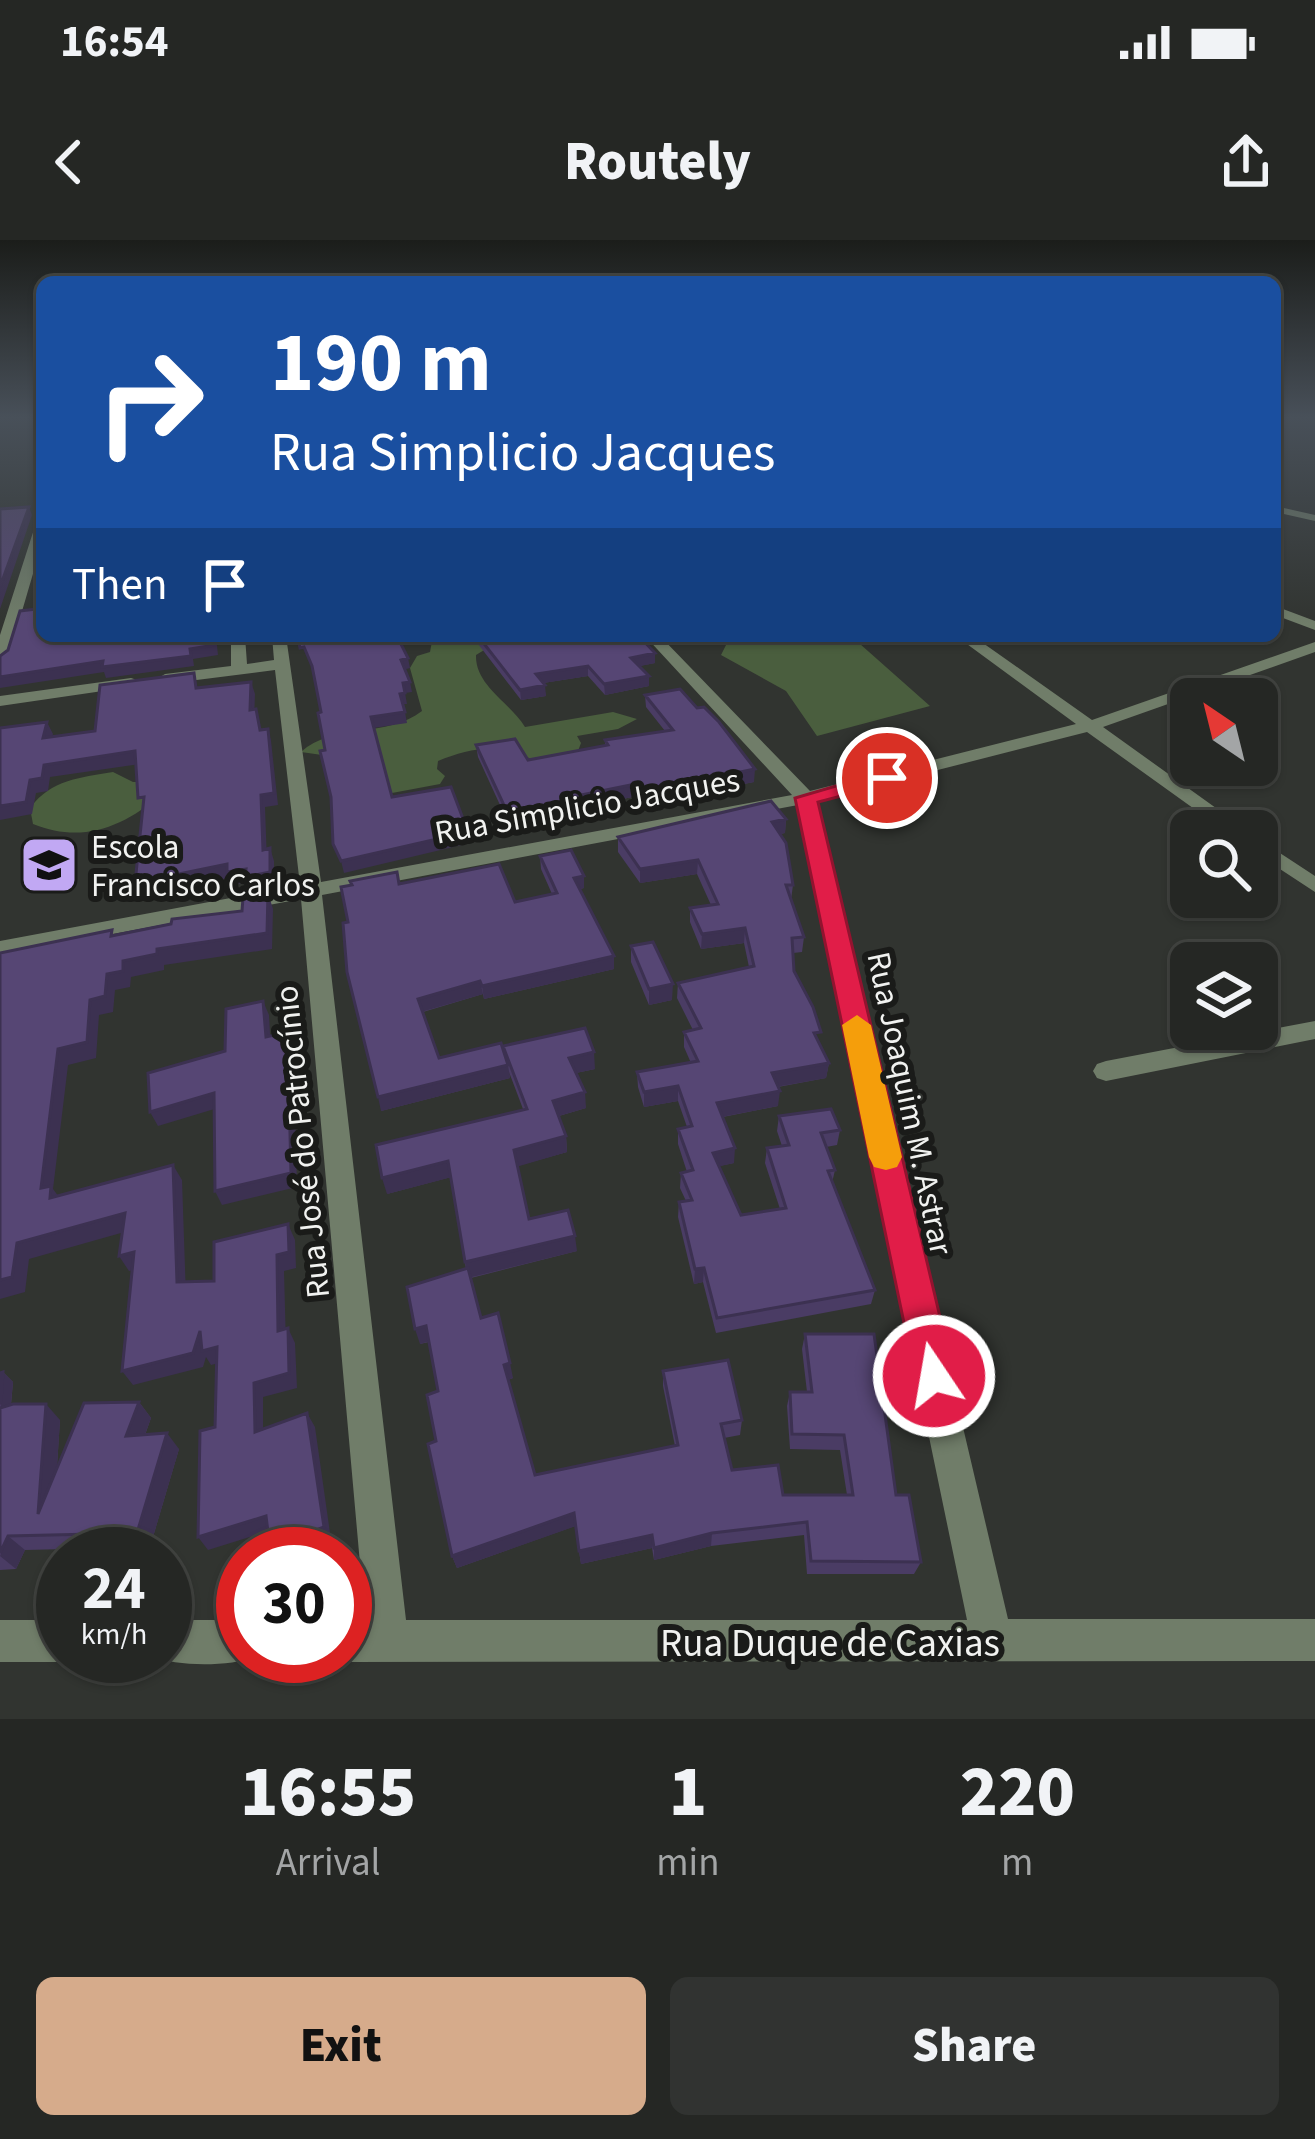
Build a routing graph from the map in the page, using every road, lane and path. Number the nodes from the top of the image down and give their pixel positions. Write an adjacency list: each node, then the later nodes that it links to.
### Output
1 (1281, 510): 2 (street)
2 (1315, 518)
3 (36, 562): 11 (street)
4 (1281, 612): 5 (street)
5 (1315, 626)
6 (238, 642): 12 (street)
7 (658, 642): 15 (street)
8 (971, 642): 14 (street)
9 (1315, 647): 14 (street, Rua Simplicio Jacques)
10 (280, 650): 12 (street); 19 (street, Rua José do Patrocínio)
11 (0, 659)
12 (239, 669): 13 (street)
13 (0, 700)
14 (1090, 726): 15 (street, Rua Simplicio Jacques); 16 (street)
15 (806, 798): 19 (street, Rua Simplicio Jacques); 28 (street, Rua Joaquim M. Astrar)
16 (1208, 810)
17 (1278, 857): 18 (street)
18 (1310, 876)
19 (311, 890): 20 (street, Rua Simplicio Jacques); 27 (street, Rua José do Patrocínio)
20 (0, 947)
21 (1315, 1030): 22 (street)
22 (1106, 1071)
23 (1315, 1640): 28 (street, Rua Duque de Caxias)
24 (0, 1641): 25 (street)
25 (36, 1641)
26 (372, 1641): 27 (street, Rua Duque de Caxias)
27 (388, 1641): 28 (street, Rua Duque de Caxias)
28 (993, 1643)

